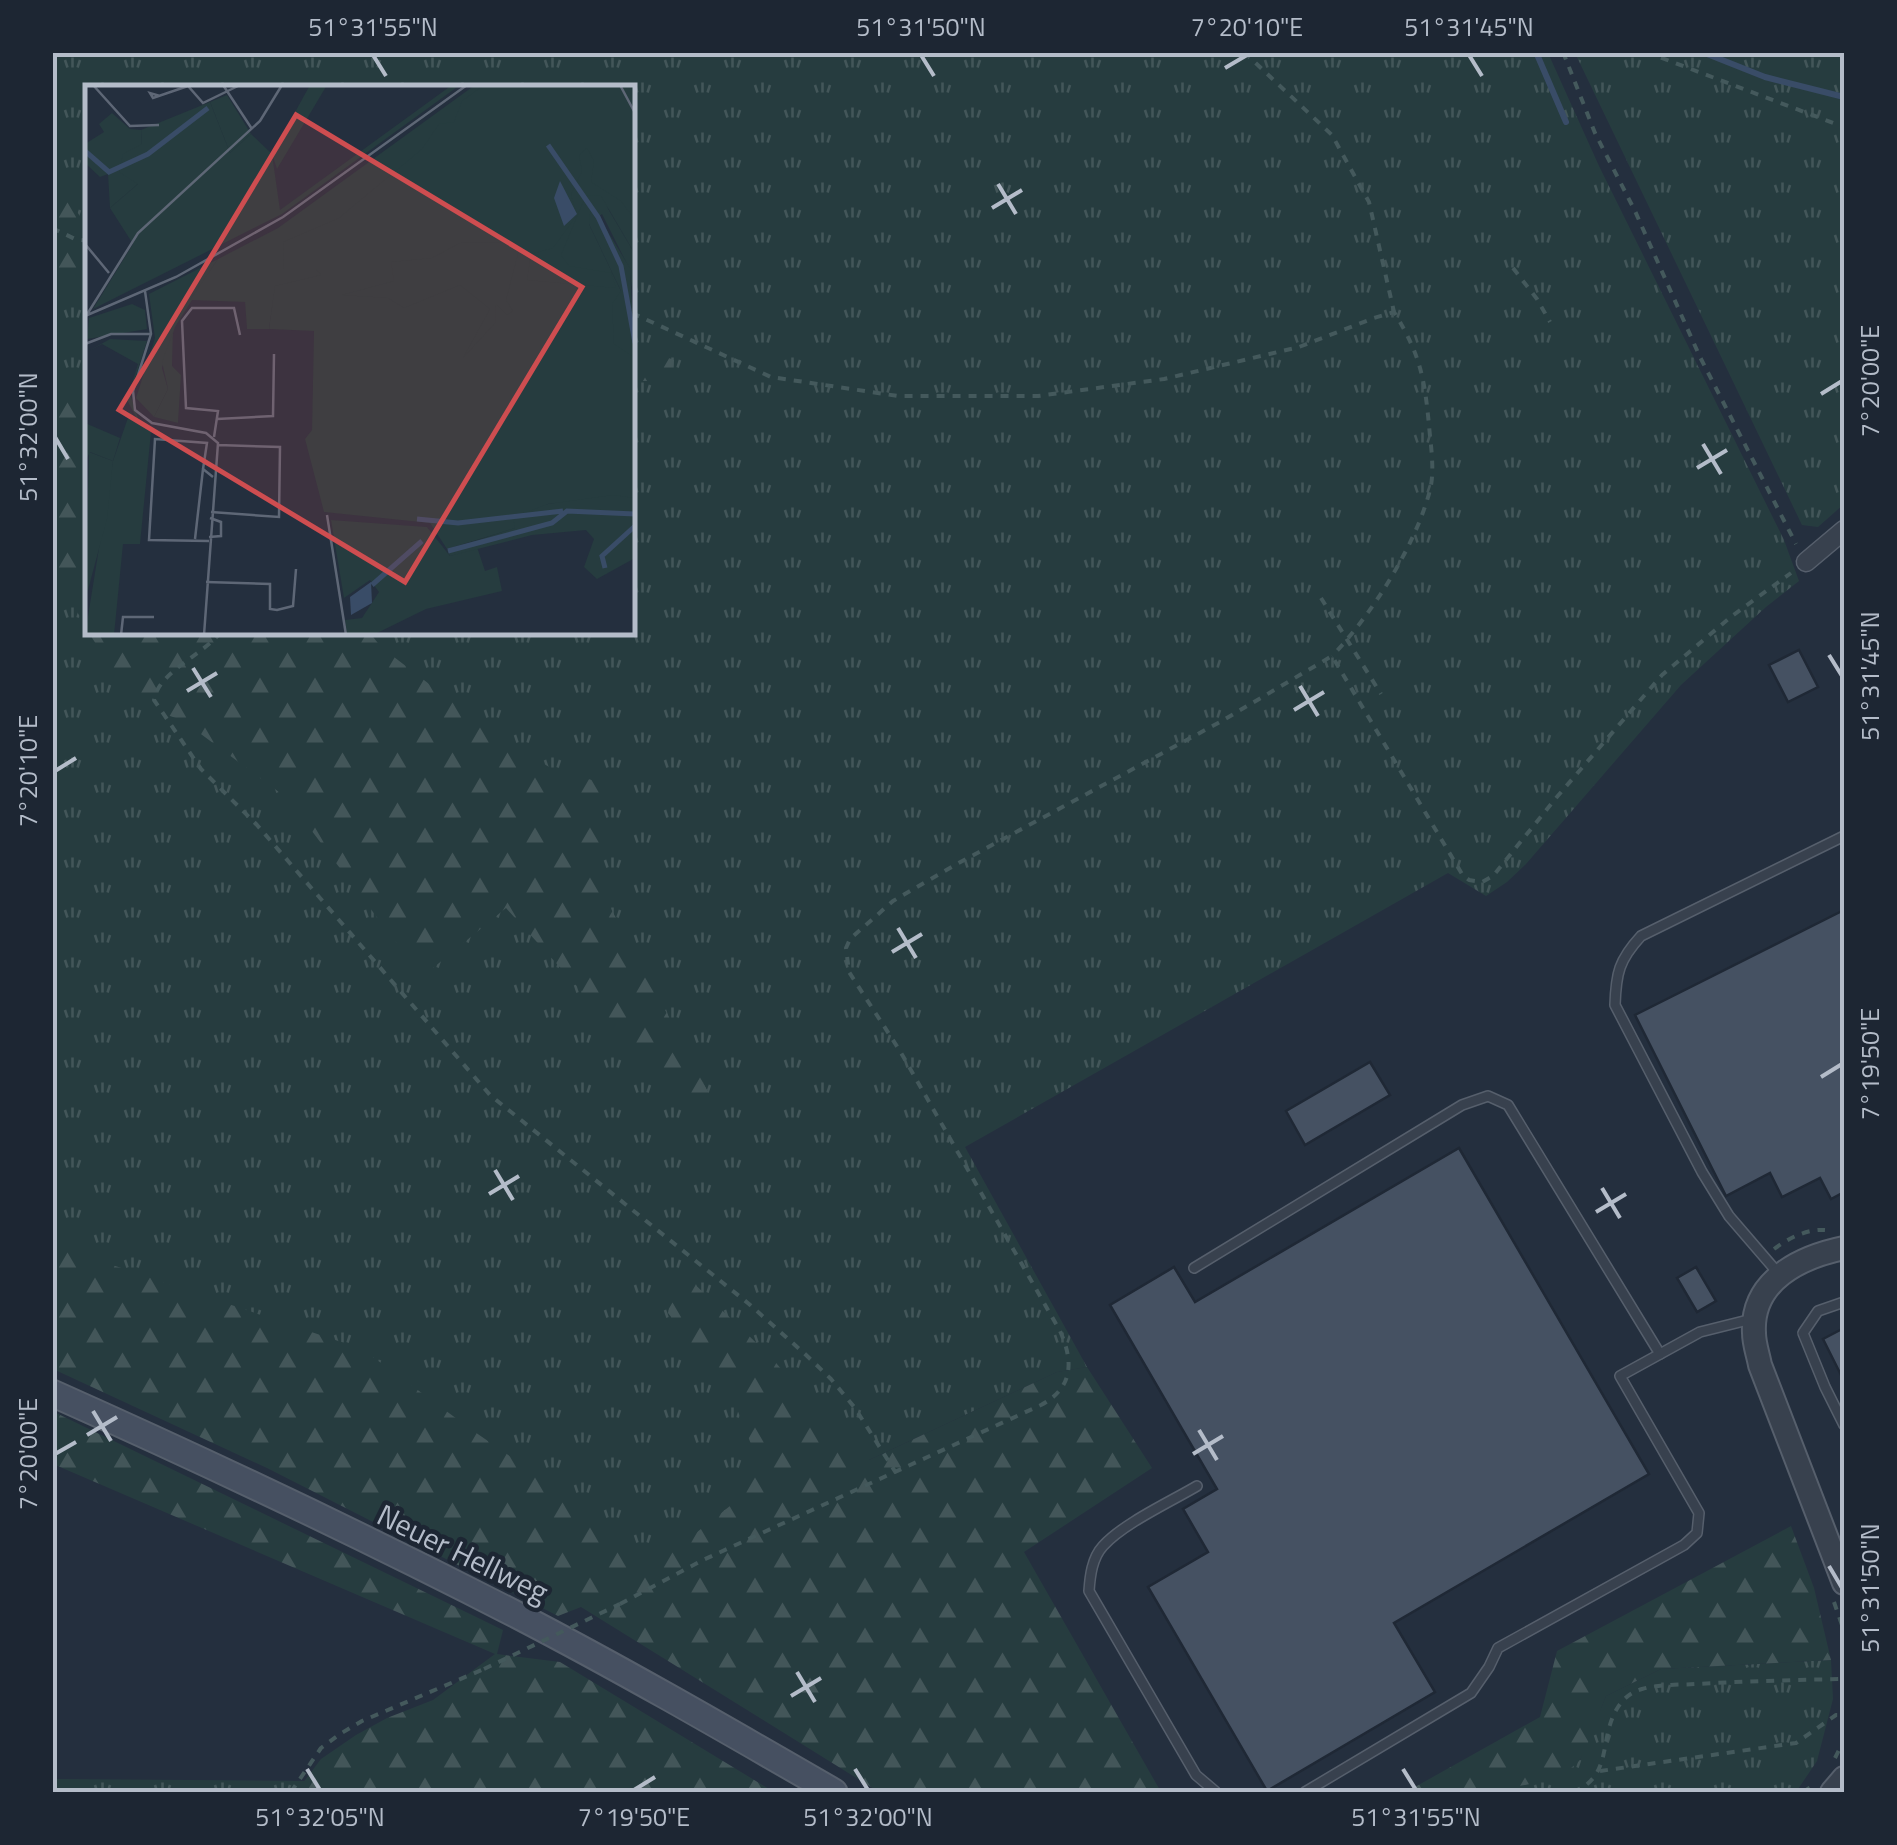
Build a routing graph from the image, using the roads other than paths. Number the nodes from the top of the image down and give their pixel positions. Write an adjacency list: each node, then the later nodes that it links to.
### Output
1 (1844, 530): 2 (street)
2 (1806, 562)
3 (1844, 836): 6 (lane)
4 (1844, 1248): 6 (street)
5 (1194, 1268): 9 (lane)
6 (1780, 1275): 8 (street)
7 (1844, 1302): 11 (lane)
8 (1754, 1319): 9 (lane); 13 (street)
9 (1660, 1354): 17 (lane)
10 (52, 1394): 15 (main road, Neuer Hellweg)
11 (1844, 1426)
12 (1197, 1486): 16 (lane)
13 (1844, 1583)
14 (1844, 1778): 18 (street)
15 (834, 1792)
16 (1216, 1792)
17 (1304, 1792)
18 (1832, 1792)

